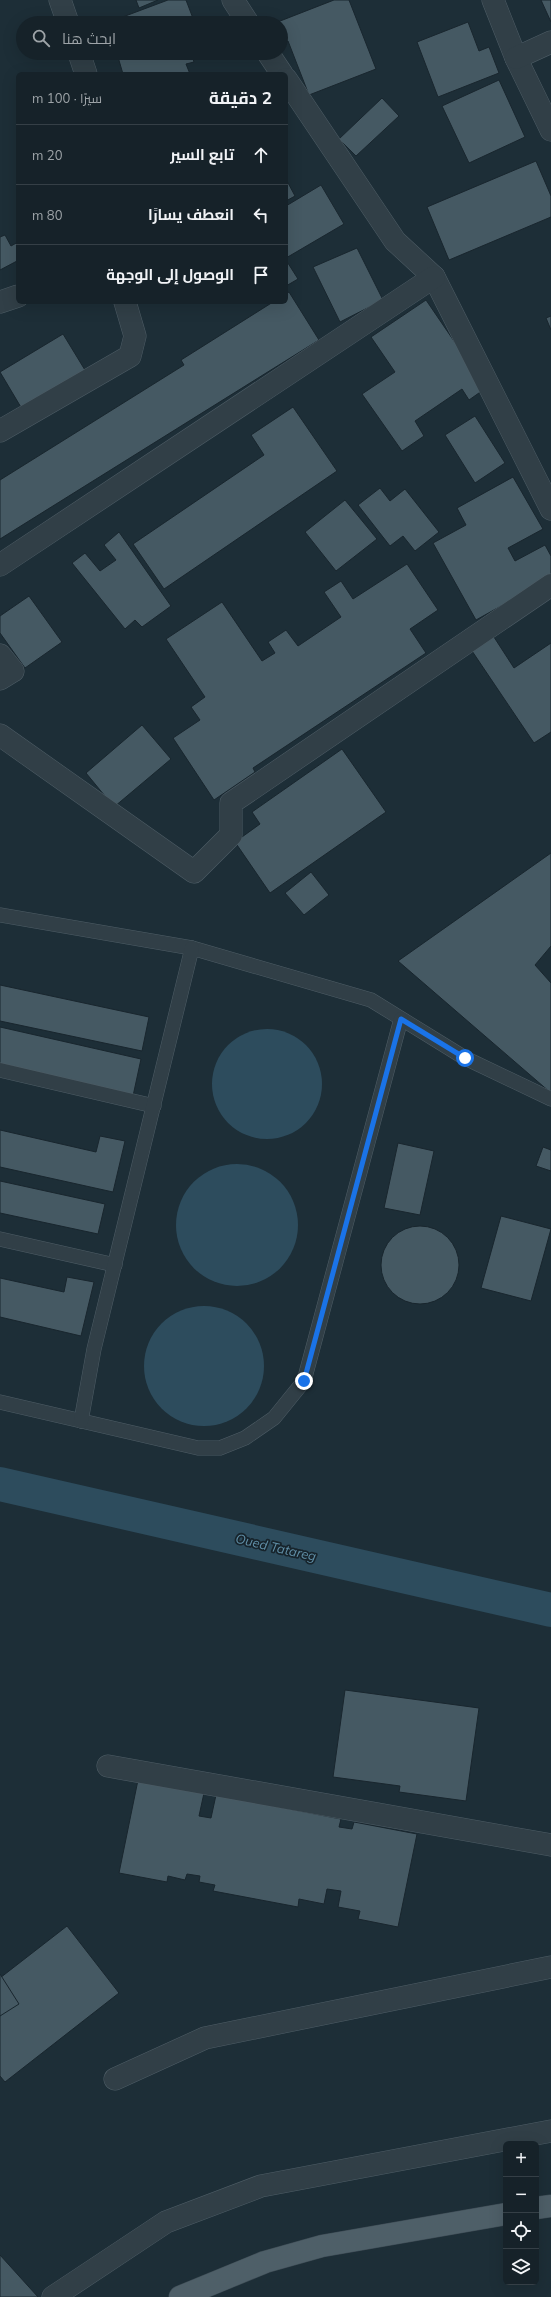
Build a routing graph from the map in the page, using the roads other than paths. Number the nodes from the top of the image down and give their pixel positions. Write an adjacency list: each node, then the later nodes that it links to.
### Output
1 (60, 0): 4 (street)
2 (233, 0): 5 (street)
3 (493, 0): 7 (street)
4 (66, 16)
5 (243, 16)
6 (551, 42): 7 (street)
7 (516, 58): 13 (street)
8 (81, 60): 10 (street)
9 (273, 60): 11 (street)
10 (85, 72)
11 (281, 72)
12 (288, 83): 14 (street)
13 (551, 130)
14 (434, 277): 19 (street); 20 (street)
15 (16, 297): 16 (street)
16 (0, 302)
17 (126, 304): 18 (street)
18 (0, 431)
19 (551, 509)
20 (0, 565)
21 (551, 585): 24 (street)
22 (0, 655): 23 (street)
23 (0, 680)
24 (0, 735)
25 (0, 915): 26 (lane)
26 (192, 948): 27 (lane); 30 (lane)
27 (401, 1019): 29 (lane); 34 (lane)
28 (0, 1070): 30 (lane)
29 (551, 1099)
30 (154, 1106): 32 (lane)
31 (0, 1240): 32 (lane)
32 (115, 1265): 34 (lane)
33 (0, 1402): 34 (lane)
34 (81, 1421)
35 (108, 1766): 36 (street)
36 (551, 1845)
37 (551, 1967): 38 (street)
38 (115, 2079)
39 (551, 2131): 43 (street)
40 (551, 2206): 41 (main road)
41 (539, 2208)
42 (503, 2215): 44 (main road)
43 (53, 2297)
44 (180, 2297)

